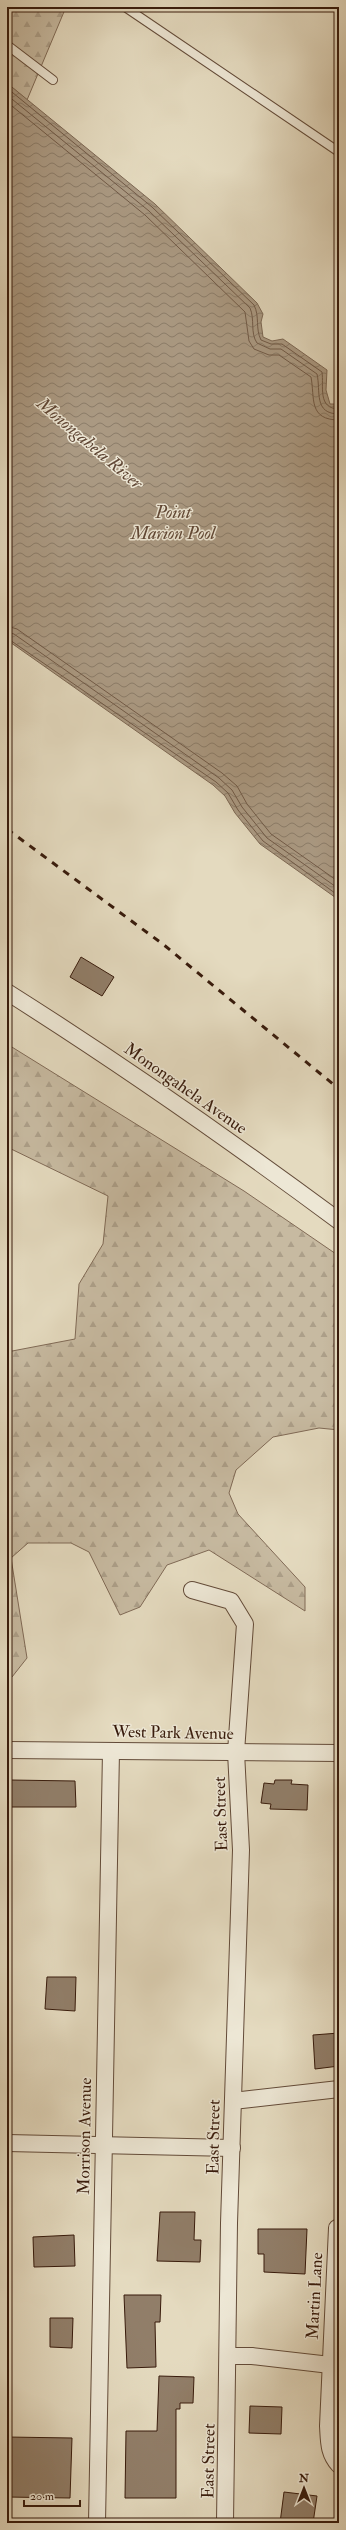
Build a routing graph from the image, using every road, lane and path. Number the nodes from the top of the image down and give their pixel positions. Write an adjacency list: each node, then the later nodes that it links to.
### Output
1 (125, 7): 4 (lane)
2 (7, 45): 3 (lane)
3 (53, 80)
4 (339, 152)
5 (7, 992): 6 (street, Monongahela Avenue)
6 (339, 1221)
7 (192, 1590): 10 (street, East Street)
8 (7, 1750): 9 (street, West Park Avenue)
9 (111, 1750): 10 (street, West Park Avenue); 15 (street, Morrison Avenue)
10 (236, 1752): 11 (street, West Park Avenue); 13 (street, East Street)
11 (339, 1753)
12 (339, 2089): 13 (street)
13 (232, 2101): 16 (street, East Street)
14 (7, 2143): 15 (street)
15 (103, 2145): 16 (street); 21 (street, Morrison Avenue)
16 (232, 2148): 18 (street, East Street)
17 (337, 2228): 19 (street, Martin Lane)
18 (228, 2356): 19 (street); 22 (street, East Street)
19 (334, 2366): 20 (street, Martin Lane)
20 (339, 2465)
21 (98, 2523)
22 (225, 2523)

